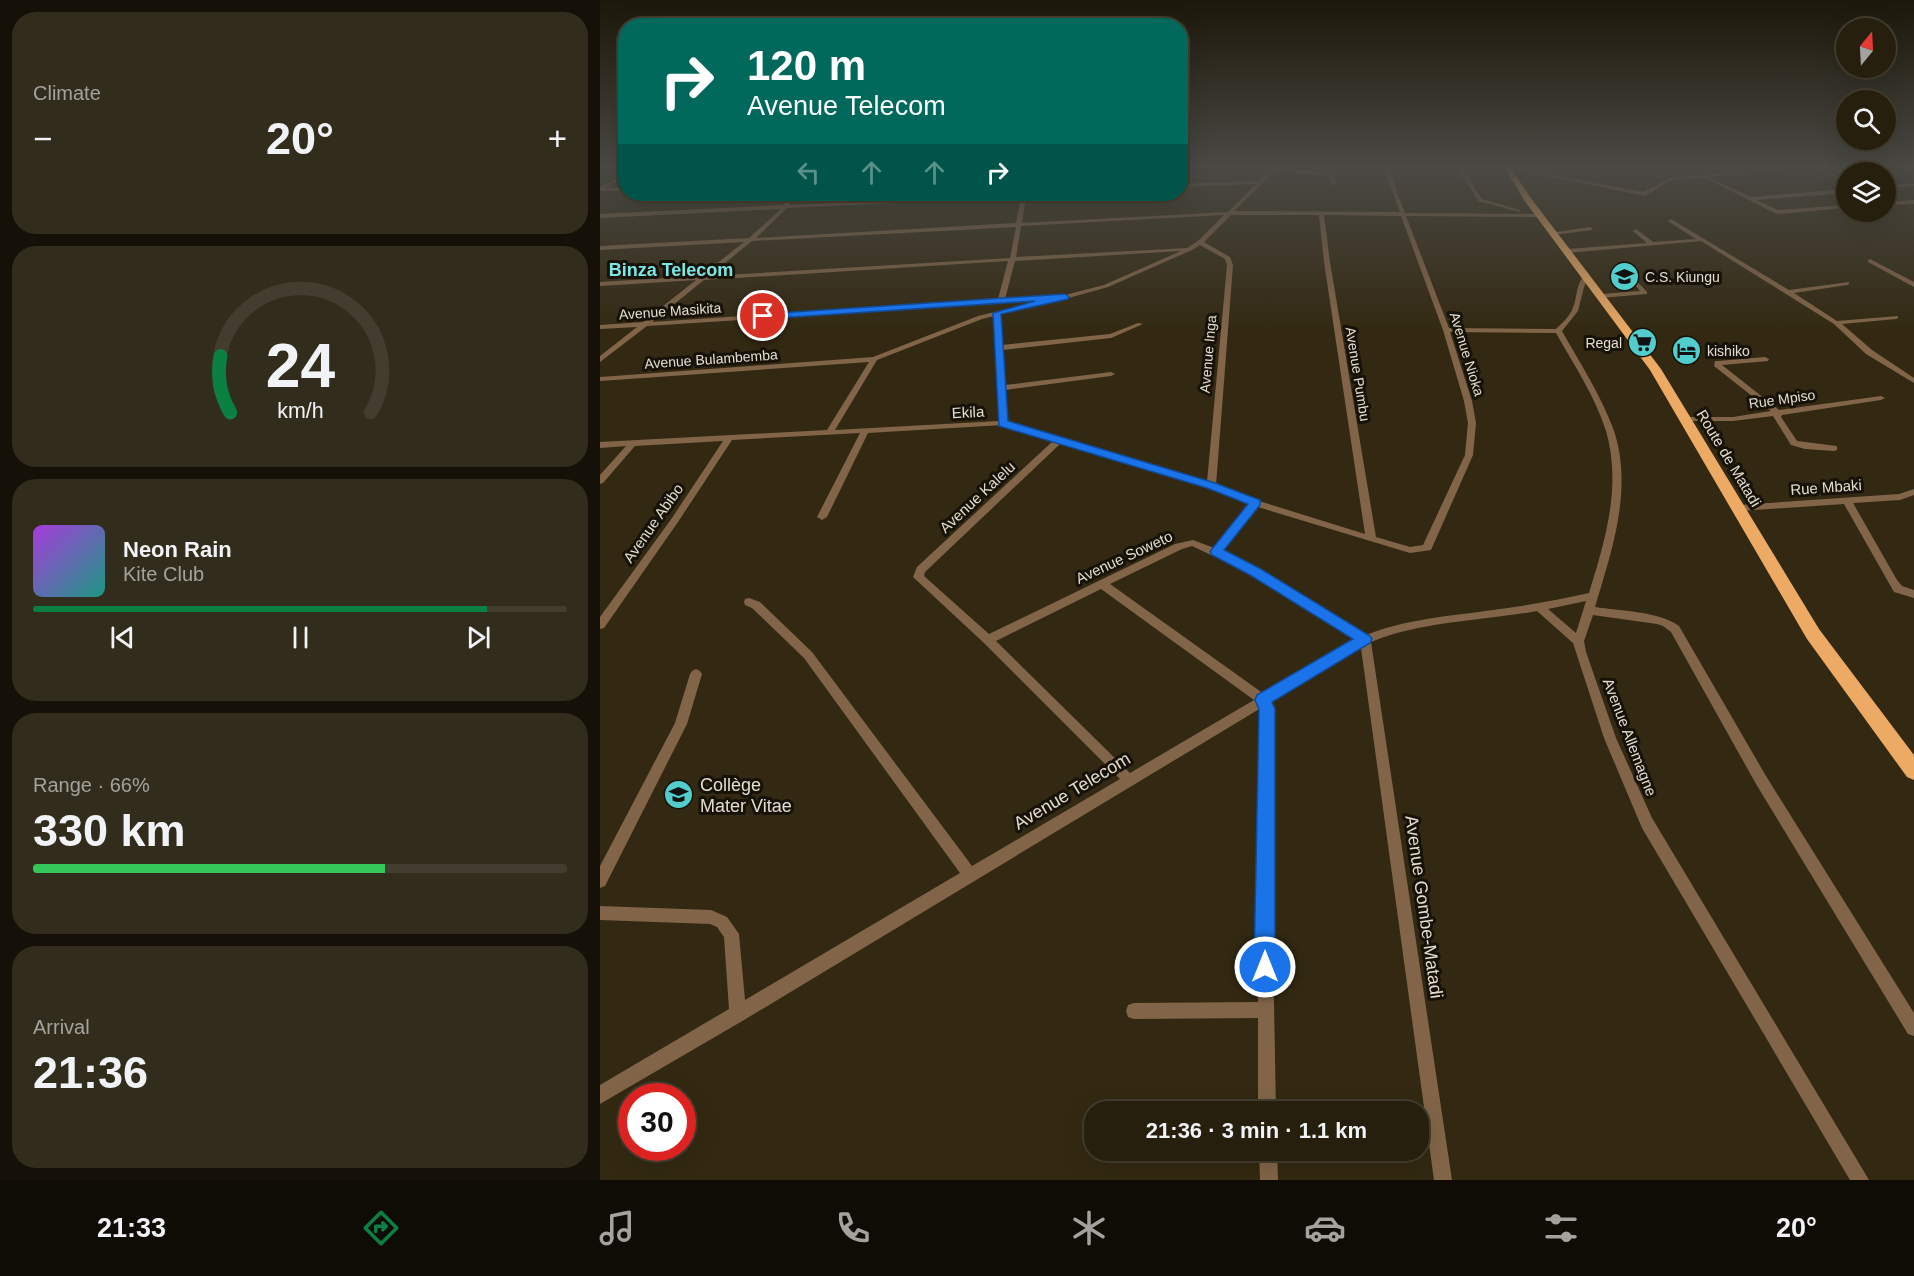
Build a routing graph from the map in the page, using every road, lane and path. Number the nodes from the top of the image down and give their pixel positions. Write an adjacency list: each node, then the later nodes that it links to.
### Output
1 (768, 223): 12 (street)
2 (1053, 223): 8 (street)
3 (1220, 223): 14 (street, Avenue Masikita)
4 (1322, 223): 65 (street, Avenue Pumbu)
5 (1409, 223): 37 (street, Avenue Nioka)
6 (1543, 223): 11 (highway, Route de Matadi)
7 (1673, 223): 13 (street)
8 (1019, 225): 12 (street); 19 (street)
9 (1590, 229): 11 (street)
10 (1636, 231): 15 (street)
11 (1553, 233): 18 (highway, Route de Matadi)
12 (750, 240): 16 (street); 22 (street)
13 (1699, 240): 15 (street); 27 (street)
14 (1200, 242): 17 (street, Avenue Masikita); 59 (street, Avenue Inga)
15 (1652, 244): 18 (street)
16 (600, 248)
17 (1190, 249): 19 (street); 29 (street, Avenue Masikita)
18 (1567, 251): 21 (highway, Route de Matadi)
19 (1013, 259): 22 (street); 30 (street)
20 (1870, 261): 26 (street)
21 (1586, 276): 28 (highway, Route de Matadi); 38 (street)
22 (702, 278): 25 (street); 34 (street)
23 (1633, 279): 28 (street)
24 (1847, 283): 27 (street)
25 (600, 284)
26 (1914, 285)
27 (1788, 292): 33 (street)
28 (1601, 296): 49 (highway, Route de Matadi)
29 (1065, 297): 30 (street, Avenue Masikita); 31 (street, Avenue Bulambemba)
30 (1001, 301): 34 (street, Avenue Masikita)
31 (997, 313): 39 (street); 40 (street, Avenue Bulambemba)
32 (1896, 318): 33 (street)
33 (1836, 323): 45 (street)
34 (644, 324): 36 (street, Avenue Masikita); 42 (street)
35 (1140, 324): 39 (street)
36 (600, 327)
37 (1446, 330): 38 (street); 66 (street, Avenue Nioka)
38 (1558, 331): 70 (street)
39 (999, 348): 46 (street)
40 (874, 359): 44 (street, Avenue Bulambemba); 52 (street)
41 (1765, 359): 48 (street)
42 (600, 360)
43 (1111, 374): 46 (street)
44 (600, 379)
45 (1914, 381)
46 (1001, 388): 50 (street)
47 (1881, 398): 48 (street, Rue Mpiso)
48 (1778, 413): 49 (street, Rue Mpiso); 57 (street)
49 (1685, 419): 63 (highway, Route de Matadi)
50 (1003, 423): 51 (street, Ekila); 54 (street, Ekila)
51 (865, 431): 52 (street, Ekila); 64 (street)
52 (829, 433): 53 (street, Ekila)
53 (729, 438): 55 (street, Ekila); 72 (street, Avenue Abibo)
54 (1060, 439): 59 (street, Ekila); 78 (street, Avenue Kalelu)
55 (633, 443): 56 (street, Ekila); 58 (street)
56 (600, 445)
57 (1834, 448)
58 (600, 481)
59 (1211, 486): 62 (street, Ekila)
60 (1914, 492): 61 (street, Rue Mbaki)
61 (1847, 500): 63 (street, Rue Mbaki); 69 (street)
62 (1256, 503): 65 (street, Ekila); 67 (street)
63 (1740, 508): 82 (highway, Route de Matadi)
64 (822, 517)
65 (1371, 539): 66 (street, Ekila)
66 (1426, 548)
67 (1216, 552): 68 (street, Avenue Soweto); 77 (street, Avenue Soweto)
68 (1102, 584): 78 (street, Avenue Soweto); 81 (street)
69 (1914, 594)
70 (1593, 596): 74 (street, Avenue Telecom); 75 (street)
71 (749, 602): 84 (street)
72 (615, 603): 73 (street); 76 (street, Avenue Abibo)
73 (600, 604)
74 (1540, 608): 77 (street, Avenue Telecom); 79 (street)
75 (1588, 610): 79 (street); 90 (street)
76 (600, 625)
77 (1365, 639): 81 (street, Avenue Telecom); 95 (street, Avenue Gombe-Matadi)
78 (987, 640): 83 (street)
79 (1578, 640): 96 (street, Avenue Allemagne)
80 (696, 674): 85 (street)
81 (1263, 700): 83 (street, Avenue Telecom); 87 (street)
82 (1914, 771)
83 (1128, 779): 84 (street, Avenue Telecom)
84 (969, 873): 89 (street, Avenue Telecom)
85 (600, 881)
86 (600, 913): 89 (street)
87 (1265, 1010): 88 (street); 92 (street)
88 (1134, 1011)
89 (738, 1014): 91 (street, Avenue Telecom)
90 (1914, 1028)
91 (600, 1095)
92 (1267, 1101)
93 (1268, 1161): 94 (street)
94 (1269, 1180)
95 (1443, 1180)
96 (1860, 1180)

